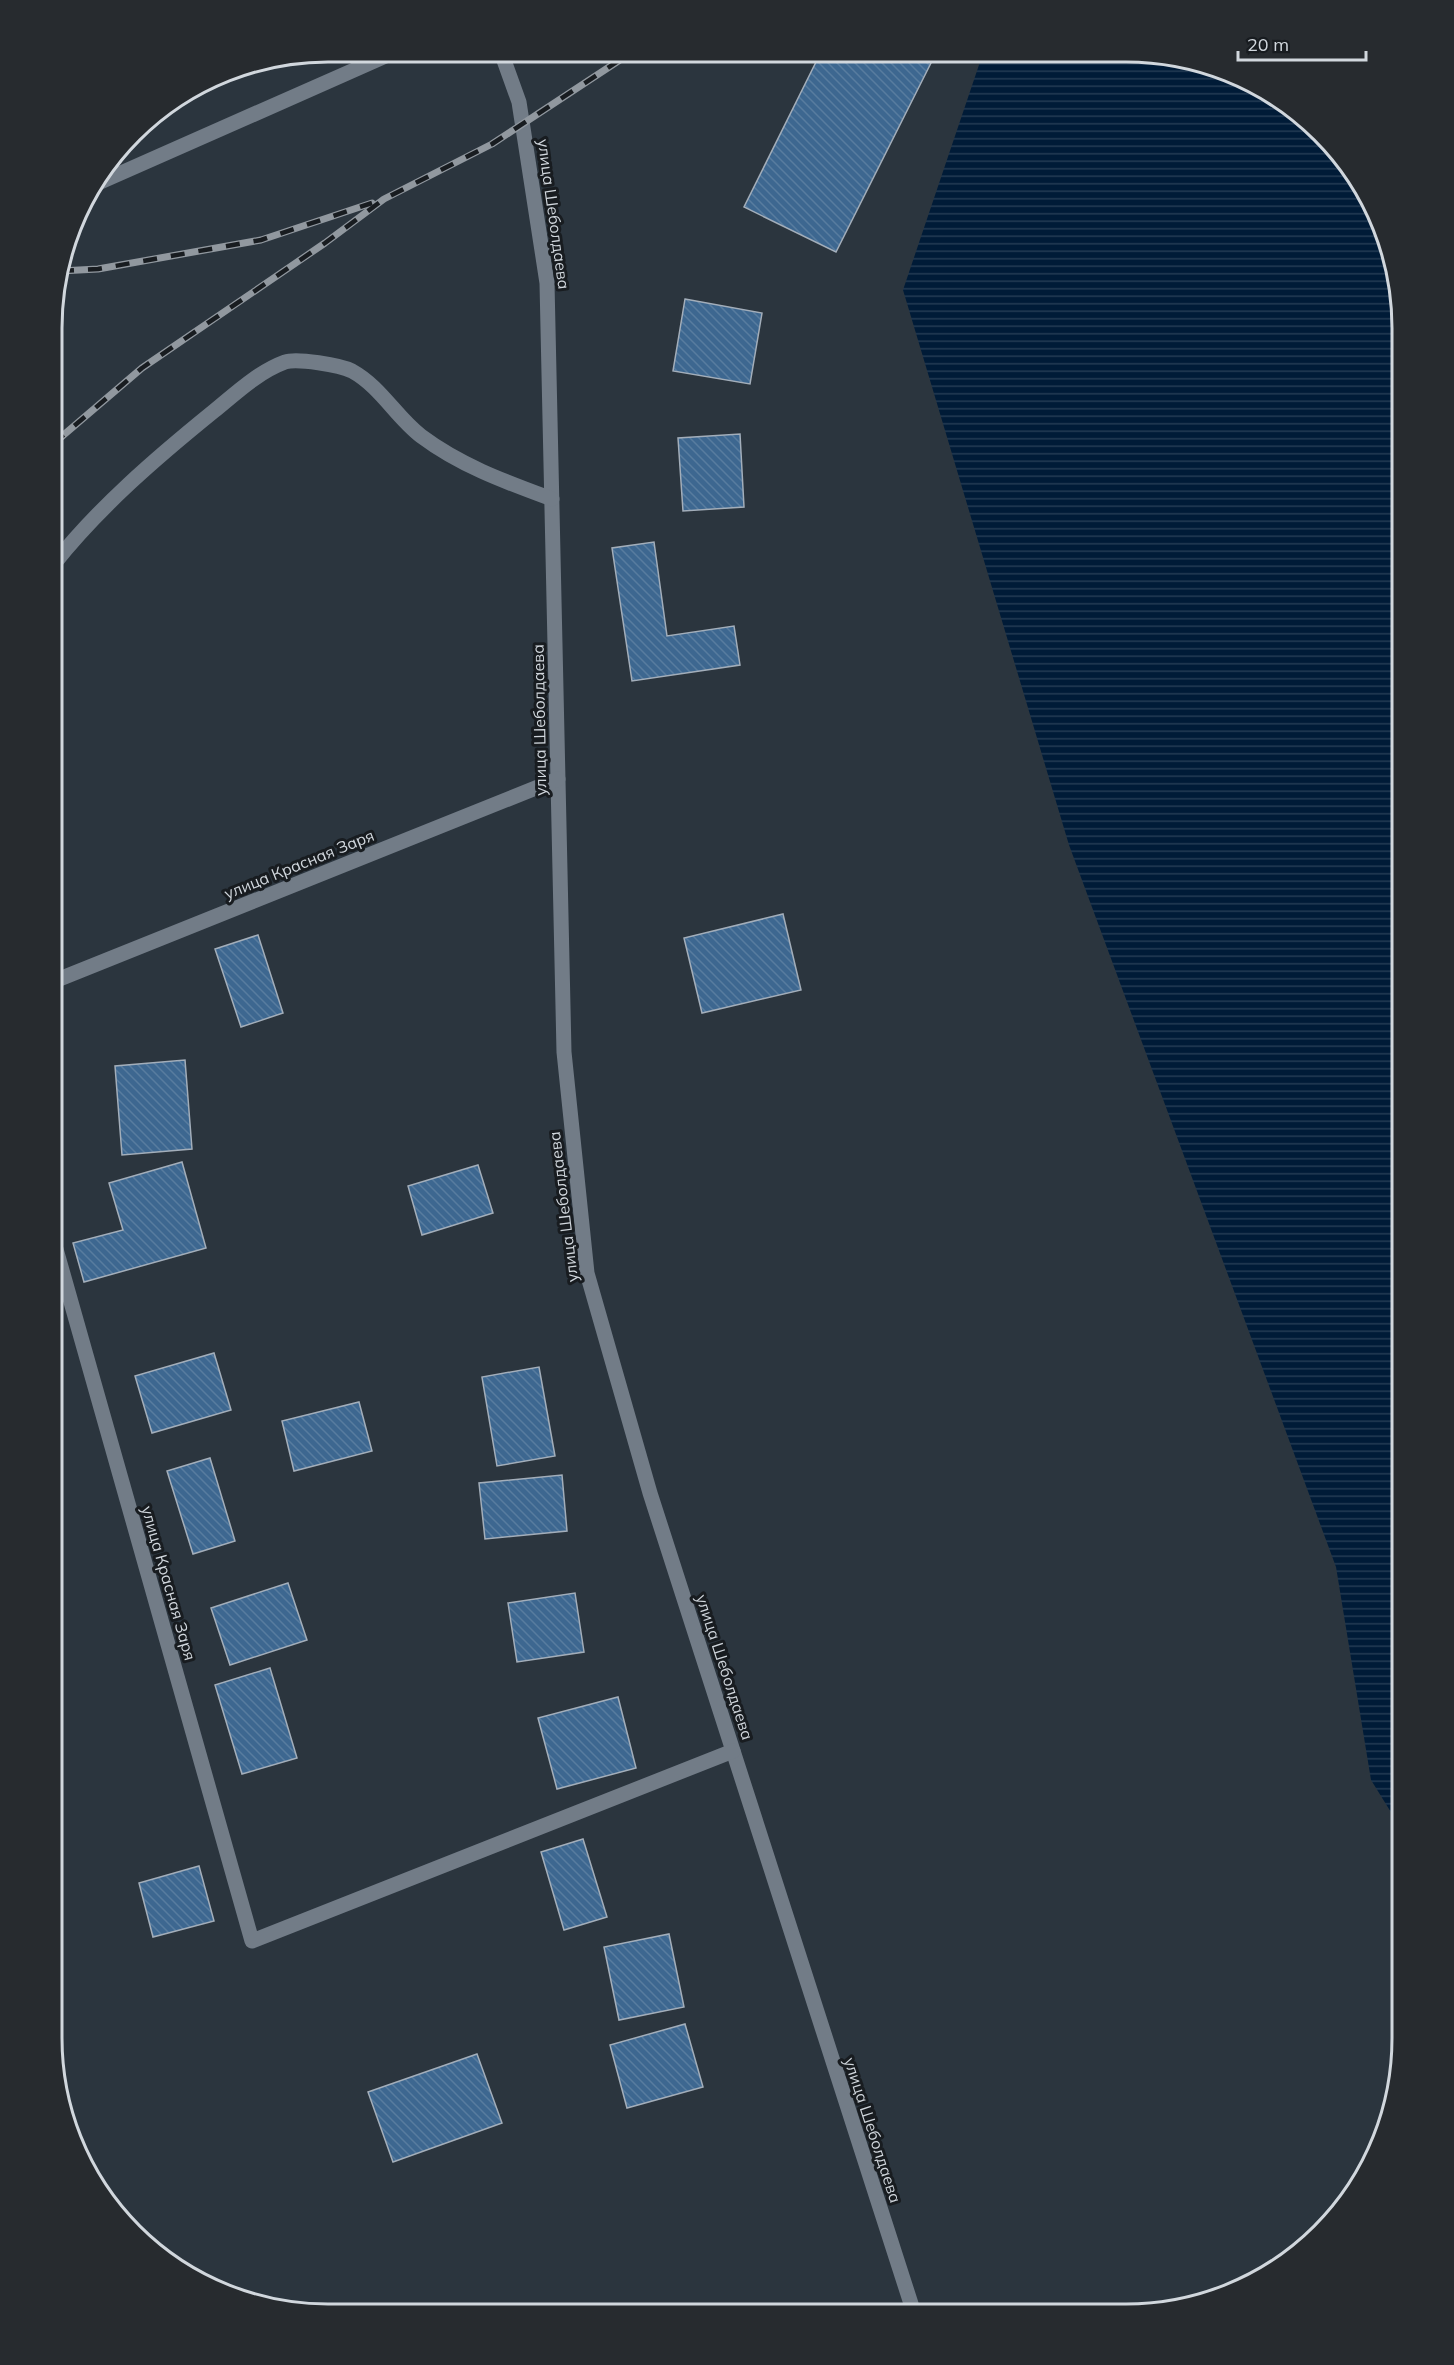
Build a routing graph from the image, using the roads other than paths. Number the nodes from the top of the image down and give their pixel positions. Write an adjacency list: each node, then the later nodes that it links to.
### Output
1 (373, 62): 3 (street)
2 (505, 62): 4 (street, улица Шеболдаева)
3 (106, 179)
4 (552, 500): 5 (street); 6 (street, улица Шеболдаева)
5 (62, 554)
6 (558, 779): 7 (street, улица Красная Заря); 9 (street, улица Шеболдаева)
7 (62, 978)
8 (62, 1270): 9 (street, улица Красная Заря)
9 (733, 1751): 10 (street, улица Шеболдаева)
10 (911, 2304)

